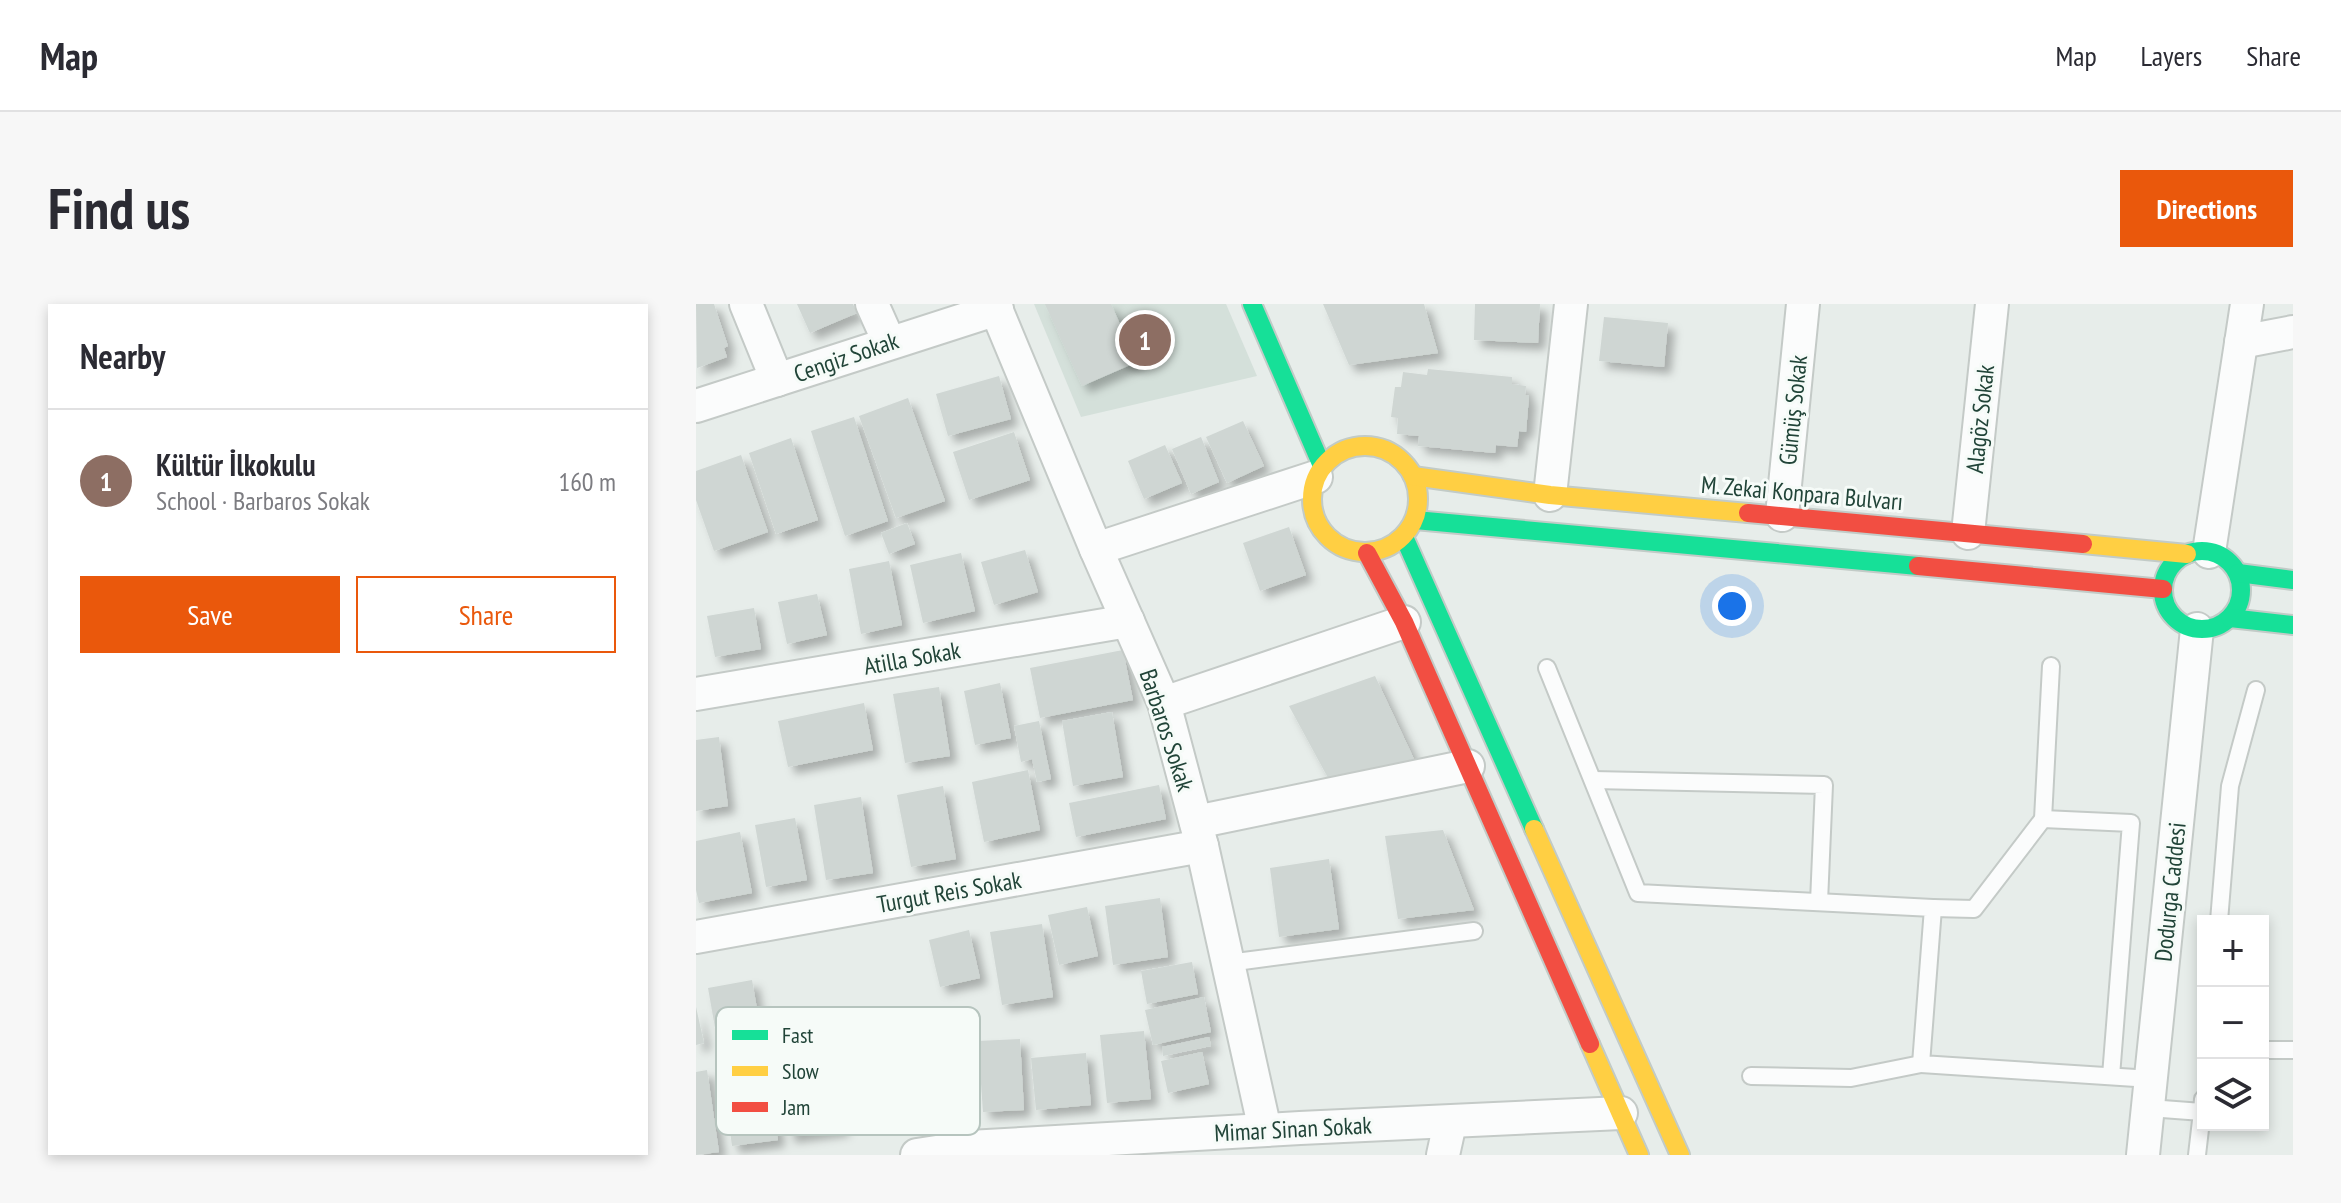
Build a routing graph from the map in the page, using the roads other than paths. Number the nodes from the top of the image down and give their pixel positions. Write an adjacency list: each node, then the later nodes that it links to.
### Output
1 (746, 304): 12 (street)
2 (872, 304): 10 (street)
3 (1252, 304): 16 (main road)
4 (1571, 304): 18 (street)
5 (1803, 304): 19 (street, Gümüş Sokak)
6 (1992, 304): 21 (street, Alagöz Sokak)
7 (2247, 304): 11 (street)
8 (996, 307): 10 (street, Cengiz Sokak); 23 (street, Barbaros Sokak)
9 (2293, 332): 11 (street)
10 (889, 342): 12 (street, Cengiz Sokak)
11 (2241, 342): 25 (street)
12 (777, 380): 13 (street, Cengiz Sokak)
13 (696, 406)
14 (1338, 427): 15 (main road)
15 (1351, 447): 16 (main road); 17 (main road)
16 (1319, 472): 23 (street); 24 (main road)
17 (1413, 476): 18 (main road, M. Zekai Konpara Bulvarı); 20 (main road)
18 (1550, 495): 19 (main road, M. Zekai Konpara Bulvarı)
19 (1782, 515): 21 (main road, M. Zekai Konpara Bulvarı)
20 (1415, 520): 22 (main road); 28 (main road)
21 (1968, 533): 25 (main road, M. Zekai Konpara Bulvarı)
22 (1404, 537): 24 (main road); 65 (main road)
23 (1096, 549): 30 (street, Barbaros Sokak)
24 (1367, 553): 31 (main road)
25 (2198, 553): 26 (main road); 28 (main road)
26 (2238, 573): 27 (main road); 29 (main road)
27 (2293, 580)
28 (2163, 589): 33 (main road)
29 (2230, 618): 32 (main road); 33 (main road)
30 (1128, 621): 37 (street, Atilla Sokak); 38 (street, Barbaros Sokak)
31 (1404, 622): 38 (street); 39 (main road)
32 (2293, 625)
33 (2197, 629): 54 (street, Dodurga Caddesi)
34 (2051, 666): 41 (lane)
35 (1547, 668): 40 (lane)
36 (2256, 690): 45 (lane)
37 (696, 694)
38 (1164, 703): 42 (street, Barbaros Sokak)
39 (1468, 766): 42 (street, Turgut Reis Sokak); 56 (main road)
40 (1593, 780): 43 (lane); 43 (lane)
41 (2043, 819): 44 (lane); 53 (lane)
42 (1199, 834): 47 (street, Turgut Reis Sokak); 48 (street, Barbaros Sokak)
43 (1819, 902): 44 (lane)
44 (1933, 908): 51 (lane)
45 (2219, 915)
46 (1474, 931): 48 (lane)
47 (696, 937)
48 (1228, 963): 58 (street, Barbaros Sokak)
49 (2269, 1050): 50 (lane)
50 (2293, 1050)
51 (1921, 1064): 52 (lane); 53 (lane)
52 (1751, 1076)
53 (2111, 1076): 54 (lane)
54 (2150, 1093): 55 (lane); 66 (street, Dodurga Caddesi)
55 (2197, 1104)
56 (1621, 1113): 57 (street, Mimar Sinan Sokak); 64 (main road)
57 (1450, 1123): 60 (street, Mimar Sinan Sokak); 63 (street)
58 (1265, 1130): 60 (street, Mimar Sinan Sokak); 61 (street, Mimar Sinan Sokak)
59 (2199, 1131): 67 (lane)
60 (1298, 1141)
61 (1137, 1146): 62 (street, Mimar Sinan Sokak)
62 (917, 1155)
63 (1443, 1155)
64 (1639, 1155)
65 (1680, 1155)
66 (2143, 1155)
67 (2197, 1155)

